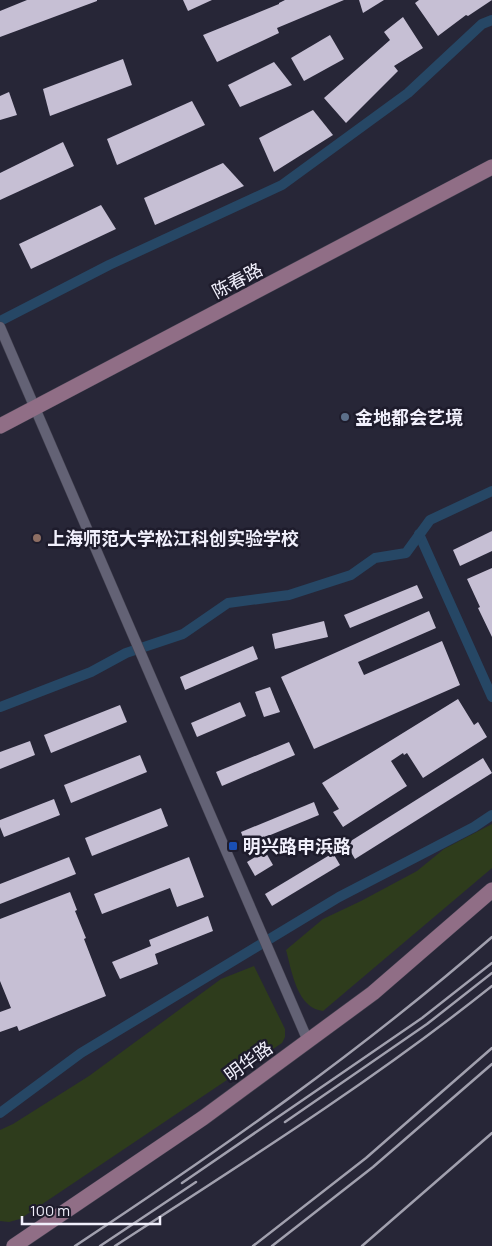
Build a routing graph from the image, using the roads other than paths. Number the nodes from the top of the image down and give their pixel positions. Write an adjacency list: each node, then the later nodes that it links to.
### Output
1 (492, 167): 3 (street, 陈春路)
2 (0, 327): 3 (street)
3 (35, 407): 4 (street, 陈春路); 6 (street)
4 (0, 426)
5 (492, 890): 6 (street, 明华路)
6 (308, 1041): 7 (street, 明华路)
7 (14, 1246)

